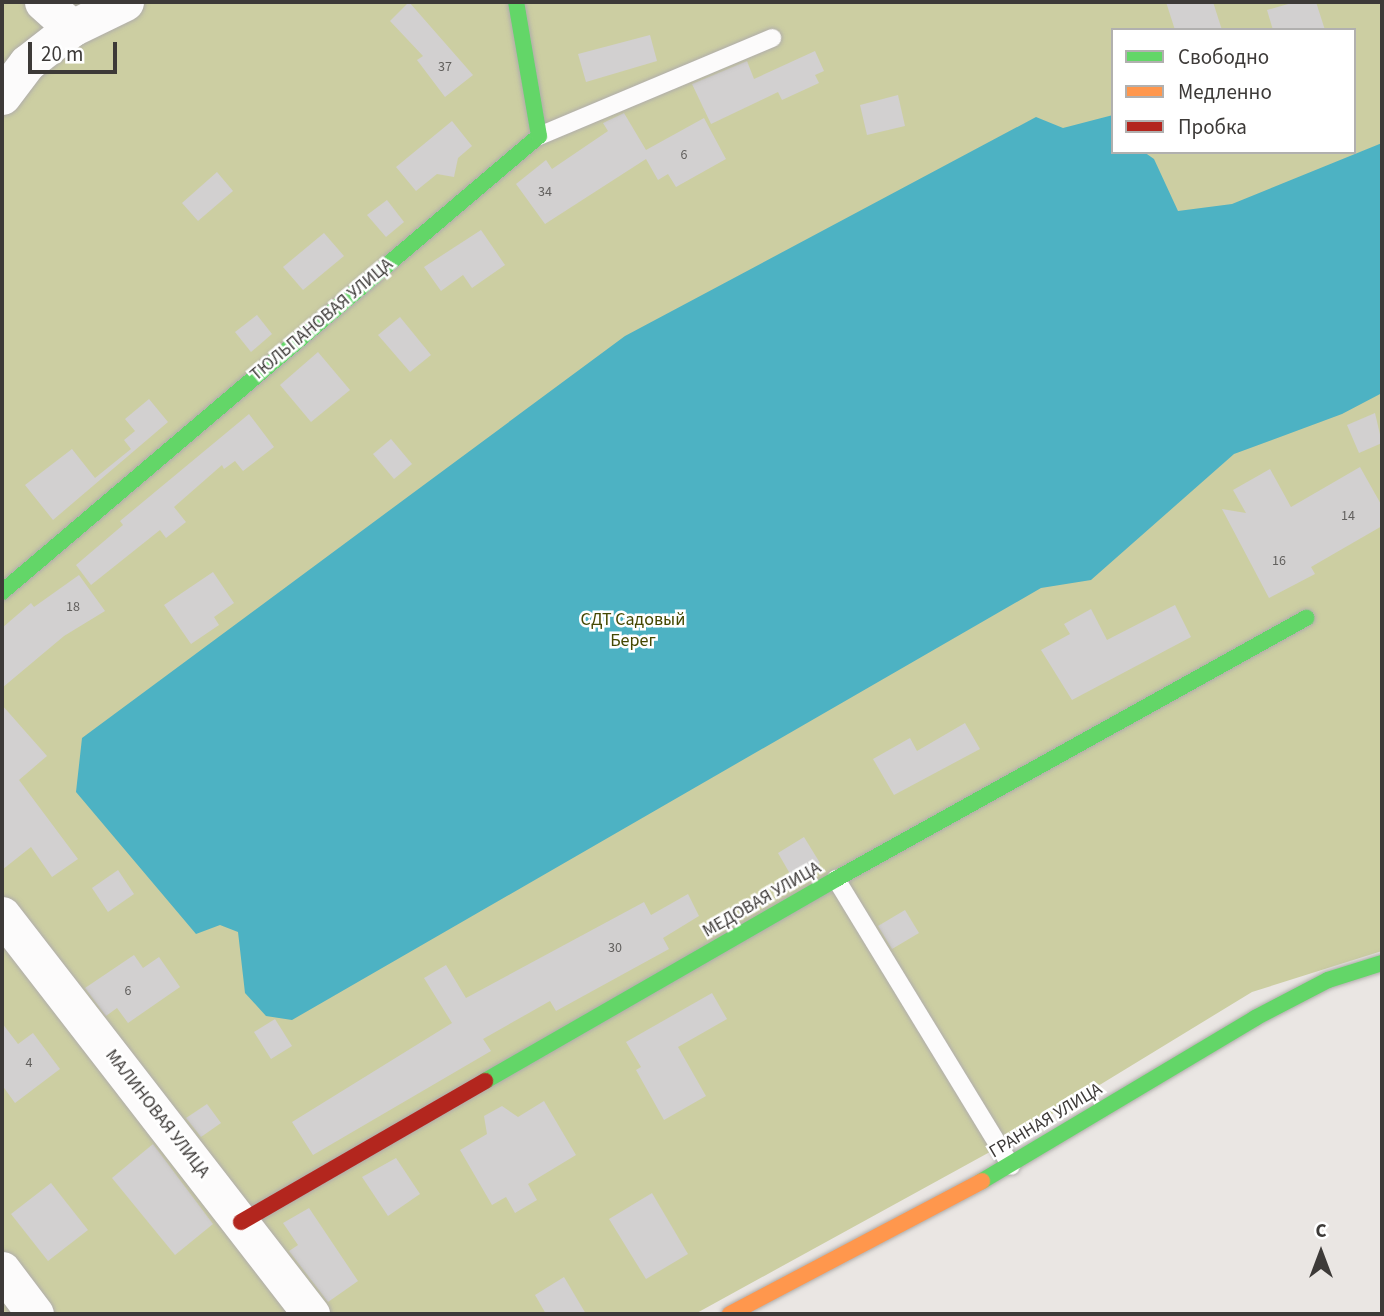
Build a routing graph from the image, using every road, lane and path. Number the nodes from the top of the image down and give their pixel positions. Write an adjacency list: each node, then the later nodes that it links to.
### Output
1 (43, 2): 4 (street)
2 (125, 2): 4 (street)
3 (516, 2): 7 (street)
4 (72, 28): 6 (street)
5 (772, 38): 7 (lane)
6 (2, 96)
7 (539, 136): 8 (street, ТЮЛЬПАНОВАЯ УЛИЦА)
8 (2, 592)
9 (1306, 618): 10 (street, МЕДОВАЯ УЛИЦА)
10 (836, 879): 13 (lane); 14 (street, МЕДОВАЯ УЛИЦА)
11 (2, 915): 14 (street, МАЛИНОВАЯ УЛИЦА)
12 (1382, 963): 13 (street, ГРАННАЯ УЛИЦА)
13 (1011, 1166): 18 (street, ГРАННАЯ УЛИЦА)
14 (241, 1222): 17 (street, МАЛИНОВАЯ УЛИЦА)
15 (2, 1270): 16 (street)
16 (35, 1314)
17 (311, 1314)
18 (730, 1314)

